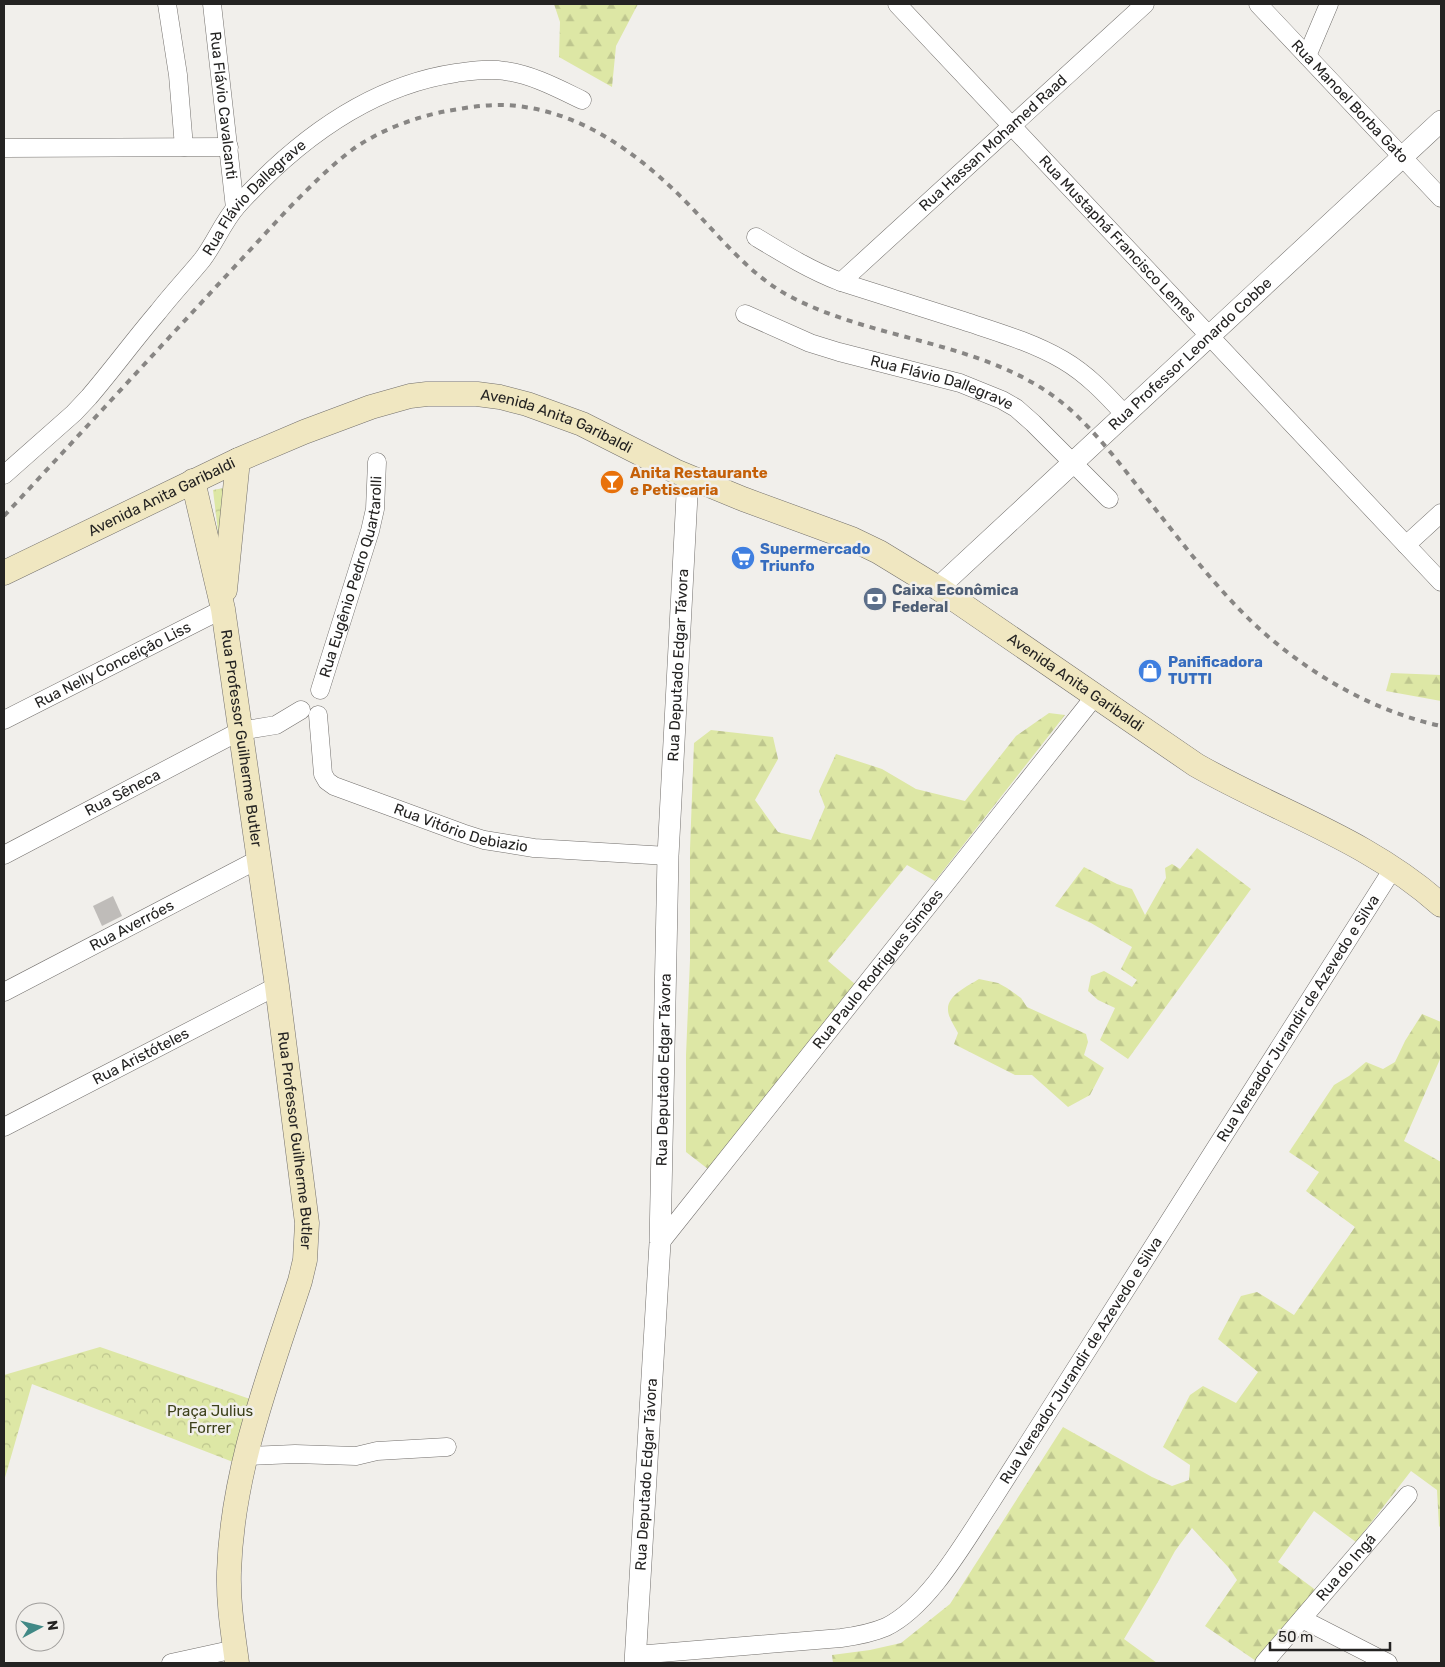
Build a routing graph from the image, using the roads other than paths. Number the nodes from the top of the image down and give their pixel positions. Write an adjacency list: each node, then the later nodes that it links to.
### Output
1 (167, 4): 13 (street)
2 (212, 4): 11 (street, Rua Flávio Cavalcanti)
3 (897, 4): 10 (street, Rua Mustaphá Francisco Lemes)
4 (1144, 4): 10 (street, Rua Hassan Mohamed Raad)
5 (1258, 4): 7 (street, Rua Manoel Borba Gato)
6 (1329, 4): 7 (street)
7 (1308, 56): 14 (street, Rua Manoel Borba Gato)
8 (582, 100): 16 (street, Rua Flávio Dallegrave)
9 (1441, 121): 14 (street, Rua Professor Leonardo Cobbe)
10 (1012, 125): 18 (street, Rua Hassan Mohamed Raad); 20 (street, Rua Mustaphá Francisco Lemes)
11 (228, 147): 13 (street); 16 (street, Rua Flávio Cavalcanti)
12 (4, 148): 13 (street)
13 (184, 148)
14 (1402, 157): 15 (street, Rua Manoel Borba Gato); 20 (street, Rua Professor Leonardo Cobbe)
15 (1441, 198)
16 (236, 208): 25 (street, Rua Flávio Dallegrave)
17 (756, 237): 18 (street)
18 (841, 282): 21 (street)
19 (745, 314): 24 (street, Rua Flávio Dallegrave)
20 (1210, 336): 21 (street, Rua Professor Leonardo Cobbe); 30 (street, Rua Mustaphá Francisco Lemes)
21 (1124, 415): 24 (street, Rua Professor Leonardo Cobbe)
22 (238, 460): 26 (main road, Avenida Anita Garibaldi); 27 (main road, Avenida Anita Garibaldi); 34 (main road, Rua Professor Guilherme Butler)
23 (377, 462): 36 (street, Rua Eugênio Pedro Quartarolli)
24 (1073, 463): 28 (street, Rua Flávio Dallegrave); 33 (street, Rua Professor Leonardo Cobbe)
25 (4, 475)
26 (688, 476): 33 (main road, Avenida Anita Garibaldi); 40 (street, Rua Deputado Edgar Távora)
27 (193, 481): 31 (main road, Avenida Anita Garibaldi); 34 (main road, Rua Professor Guilherme Butler)
28 (1108, 499)
29 (1441, 513): 30 (street)
30 (1406, 545): 32 (street, Rua Mustaphá Francisco Lemes)
31 (4, 573)
32 (1441, 582)
33 (938, 588): 35 (main road, Avenida Anita Garibaldi)
34 (223, 609): 37 (street, Rua Nelly Conceição Liss); 38 (main road, Rua Professor Guilherme Butler)
35 (1095, 696): 42 (main road, Avenida Anita Garibaldi); 47 (street, Rua Paulo Rodrigues Simões)
36 (309, 713): 38 (street); 40 (street, Rua Vitório Debiazio)
37 (4, 720)
38 (240, 731): 39 (street, Rua Sêneca); 41 (main road, Rua Professor Guilherme Butler)
39 (4, 854)
40 (668, 856): 47 (street, Rua Deputado Edgar Távora)
41 (260, 859): 44 (main road, Rua Professor Guilherme Butler); 45 (street, Rua Averróes)
42 (1394, 867): 43 (main road, Avenida Anita Garibaldi); 53 (street, Rua Vereador Jurandir de Azevedo e Silva)
43 (1441, 905)
44 (277, 986): 46 (street, Rua Aristóteles); 49 (main road, Rua Professor Guilherme Butler)
45 (4, 992)
46 (4, 1127)
47 (660, 1242): 53 (street, Rua Deputado Edgar Távora)
48 (446, 1447): 49 (street)
49 (245, 1456): 52 (main road, Rua Professor Guilherme Butler)
50 (1408, 1495): 51 (street, Rua do Ingá)
51 (1302, 1619): 55 (street, Rua do Ingá); 56 (street)
52 (236, 1656): 54 (street)
53 (636, 1659)
54 (171, 1663)
55 (1264, 1663)
56 (1388, 1663)

